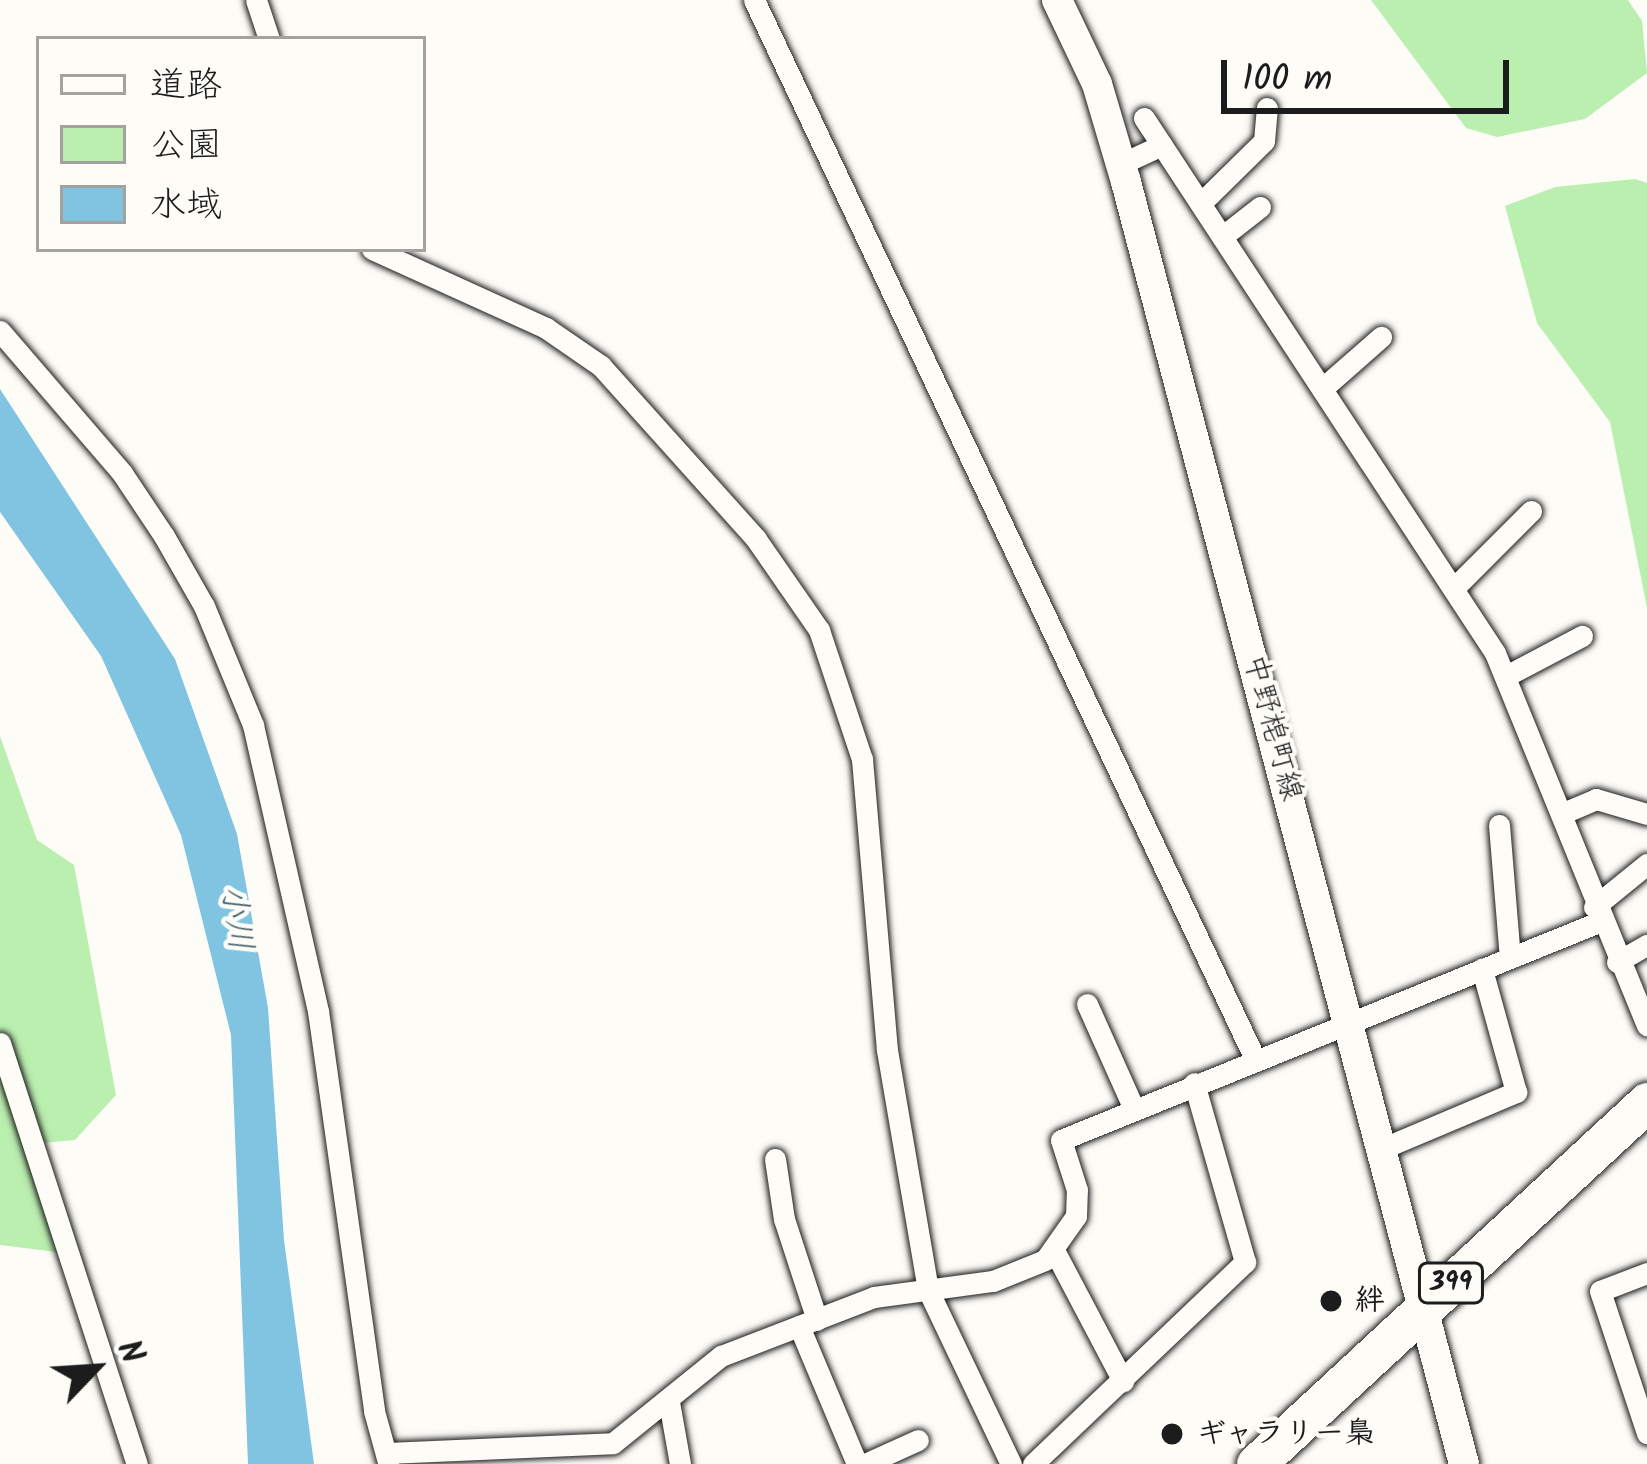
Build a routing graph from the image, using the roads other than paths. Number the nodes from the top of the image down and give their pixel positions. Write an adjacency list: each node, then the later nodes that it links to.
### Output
1 (256, 0): 4 (street)
2 (754, 0): 33 (street)
3 (1057, 0): 8 (main road, 中野梍町線)
4 (268, 36)
5 (1267, 108): 9 (street)
6 (1144, 118): 7 (street)
7 (1162, 145): 8 (street); 9 (street)
8 (1121, 164): 30 (main road, 中野梍町線)
9 (1201, 203): 11 (street)
10 (1259, 207): 11 (street)
11 (1223, 236): 15 (street)
12 (379, 252): 41 (street)
13 (0, 331): 49 (street)
14 (1381, 337): 15 (street)
15 (1324, 387): 17 (street)
16 (1531, 511): 17 (street)
17 (1454, 588): 19 (street)
18 (1582, 636): 19 (street)
19 (1506, 676): 20 (street)
20 (1561, 814): 21 (street); 24 (street)
21 (1647, 814)
22 (1499, 825): 26 (street)
23 (1647, 865): 24 (street)
24 (1596, 915): 26 (street); 27 (street)
25 (1647, 945): 27 (street)
26 (1510, 958): 28 (street)
27 (1617, 962): 31 (street)
28 (1482, 969): 30 (street); 37 (street)
29 (1087, 1004): 36 (street)
30 (1348, 1022): 33 (street); 37 (main road, 中野梍町線)
31 (1647, 1024)
32 (0, 1043): 51 (street)
33 (1255, 1059): 34 (street)
34 (1194, 1083): 36 (street); 44 (street)
35 (1647, 1102): 42 (highway, 399)
36 (1134, 1109): 39 (street)
37 (1381, 1149): 42 (main road, 中野梍町線)
38 (775, 1159): 43 (street)
39 (1056, 1254): 41 (street); 44 (street)
40 (1647, 1274): 46 (street)
41 (928, 1290): 43 (street); 54 (street)
42 (1423, 1309): 50 (main road, 中野梍町線); 56 (highway, 399)
43 (808, 1323): 45 (street); 53 (street)
44 (1123, 1382): 55 (street)
45 (668, 1402): 48 (street); 52 (street)
46 (1647, 1433)
47 (918, 1440): 53 (street)
48 (521, 1456): 49 (street)
49 (387, 1458)
50 (1458, 1461)
51 (137, 1464)
52 (680, 1464)
53 (861, 1464)
54 (1011, 1464)
55 (1033, 1464)
56 (1256, 1464)

